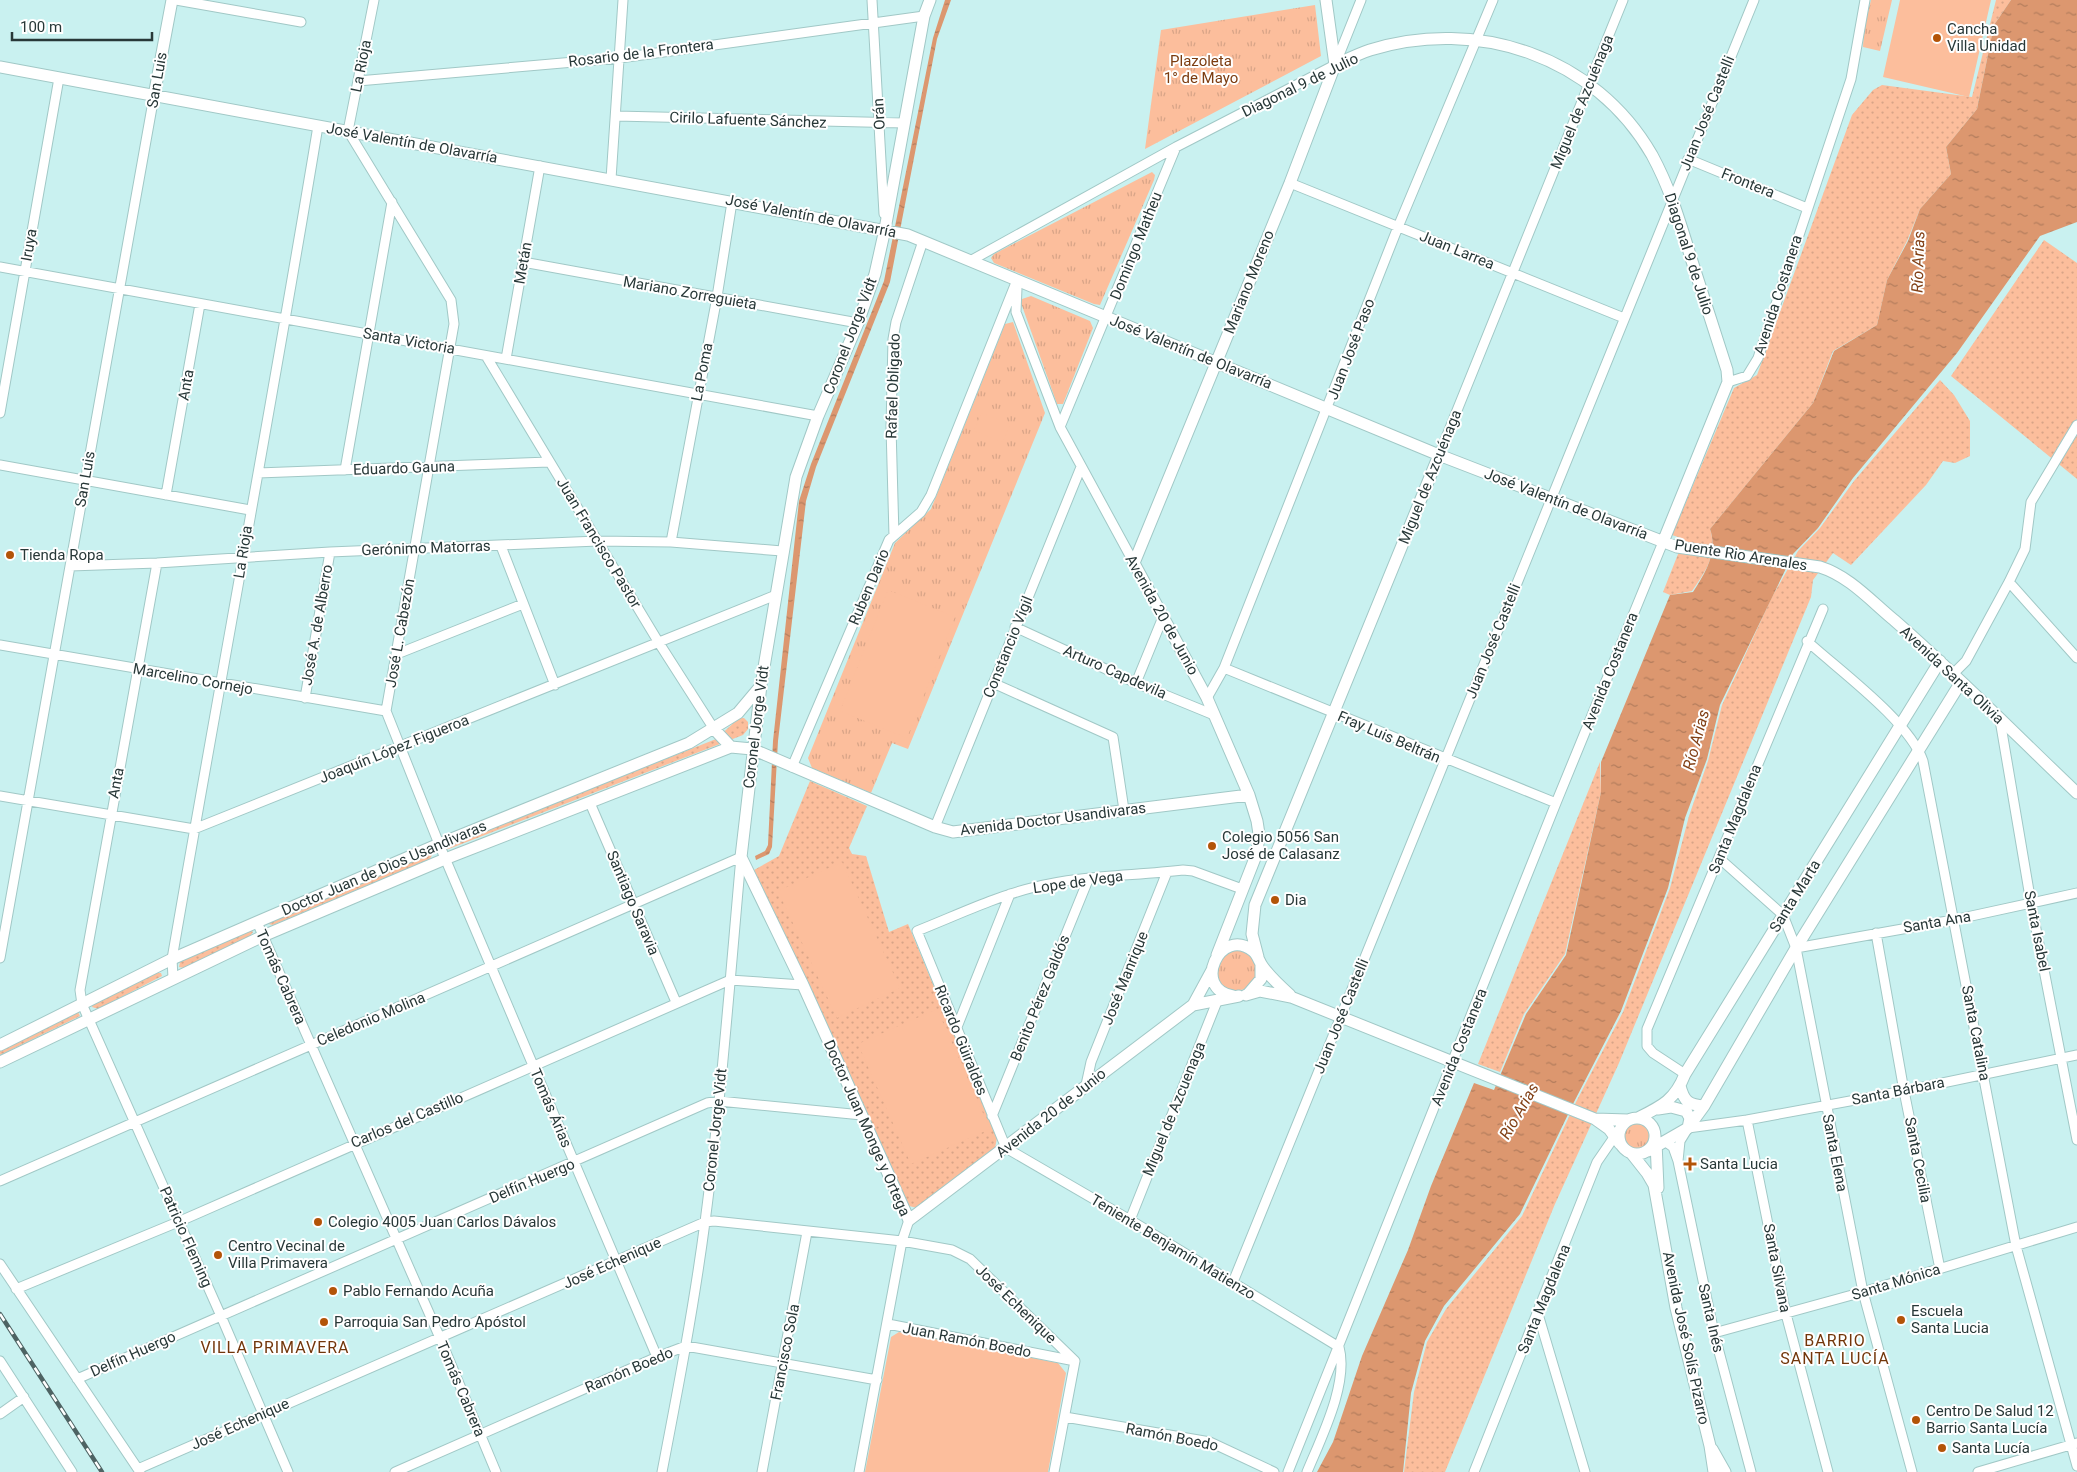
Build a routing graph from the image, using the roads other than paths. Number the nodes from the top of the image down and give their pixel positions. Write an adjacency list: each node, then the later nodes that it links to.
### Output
1 (172, 0): 23 (main road, San Luis)
2 (176, 0): 14 (street)
3 (374, 0): 21 (street, La Rioja)
4 (623, 0): 17 (street)
5 (872, 0): 15 (street, Orán)
6 (930, 0): 13 (main road, Coronel Jorge Vidt)
7 (1326, 0): 18 (main road)
8 (1361, 0): 18 (street, Mariano Moreno)
9 (1493, 0): 16 (street, Juan José Paso)
10 (1623, 0): 22 (street, Miguel de Azcuénaga)
11 (1754, 0): 30 (street, Juan José Castelli)
12 (1865, 0): 37 (street, Avenida Costanera)
13 (924, 16): 15 (street, Rosario de la Frontera); 25 (main road, Coronel Jorge Vidt)
14 (301, 22)
15 (874, 22): 17 (street, Rosario de la Frontera); 26 (street, Orán)
16 (1476, 42): 18 (main road, Diagonal 9 de Julio); 22 (main road, Diagonal 9 de Julio); 38 (street, Juan José Paso)
17 (620, 58): 21 (street, Rosario de la Frontera); 24 (street)
18 (1334, 65): 29 (street, Diagonal 9 de Julio); 33 (main road, Mariano Moreno)
19 (0, 67): 20 (main road, José Valentín de Olavarría)
20 (59, 78): 23 (main road, José Valentín de Olavarría); 44 (street, Iruya)
21 (358, 82): 28 (street, La Rioja)
22 (1589, 83): 34 (main road, Diagonal 9 de Julio); 45 (street, Miguel de Azcuénaga)
23 (154, 96): 27 (main road, José Valentín de Olavarría); 47 (street, San Luis)
24 (616, 116): 26 (street, Cirilo Lafuente Sánchez); 32 (street)
25 (904, 123): 26 (street, Cirilo Lafuente Sánchez); 39 (main road, Coronel Jorge Vidt)
26 (880, 124): 39 (street, Orán)
27 (318, 126): 28 (main road, José Valentín de Olavarría); 52 (street, La Rioja)
28 (348, 131): 31 (main road, José Valentín de Olavarría); 35 (street)
29 (1176, 147): 41 (street, Diagonal 9 de Julio); 50 (street, Domingo Matheu)
30 (1688, 159): 34 (street, Juan José Castelli); 37 (street, Frontera)
31 (540, 166): 32 (main road, José Valentín de Olavarría); 42 (street, Metán)
32 (611, 179): 36 (main road, José Valentín de Olavarría)
33 (1290, 183): 38 (street, Juan Larrea); 58 (main road, Mariano Moreno)
34 (1673, 198): 51 (street, Juan José Castelli); 59 (main road, Diagonal 9 de Julio)
35 (392, 202): 54 (street); 55 (street, José L. Cabezón)
36 (732, 202): 39 (main road, José Valentín de Olavarría); 48 (street, La Poma)
37 (1807, 208): 59 (street, Avenida Costanera)
38 (1398, 227): 45 (street, Juan Larrea); 61 (street, Juan José Paso)
39 (888, 230): 40 (main road, José Valentín de Olavarría); 53 (main road, Coronel Jorge Vidt)
40 (923, 241): 41 (main road, José Valentín de Olavarría); 77 (street, Rafael Obligado)
41 (970, 261): 46 (main road, José Valentín de Olavarría)
42 (523, 262): 48 (street, Mariano Zorreguieta); 57 (street, Metán)
43 (0, 267): 44 (street, Santa Victoria)
44 (24, 272): 47 (street, Santa Victoria); 62 (street, Iruya)
45 (1514, 273): 51 (street, Juan Larrea); 66 (street, Miguel de Azcuénaga)
46 (1017, 280): 50 (main road, José Valentín de Olavarría); 65 (street, Avenida 20 de Junio); 77 (street, Ruben Dario)
47 (120, 288): 49 (street, Santa Victoria); 73 (street, San Luis)
48 (717, 297): 53 (street, Mariano Zorreguieta); 60 (street, La Poma)
49 (200, 304): 52 (street, Santa Victoria); 74 (street, Anta)
50 (1106, 317): 58 (main road, José Valentín de Olavarría); 65 (street, Domingo Matheu)
51 (1624, 318): 75 (street, Juan José Castelli)
52 (286, 319): 54 (street, Santa Victoria); 72 (street, La Rioja)
53 (858, 323): 63 (main road, Coronel Jorge Vidt)
54 (370, 334): 55 (street, Santa Victoria); 71 (street)
55 (451, 348): 56 (street, Santa Victoria); 70 (street, José L. Cabezón)
56 (486, 356): 57 (street, Santa Victoria); 67 (street, Juan Francisco Pastor)
57 (506, 359): 60 (street, Santa Victoria)
58 (1216, 362): 61 (main road, José Valentín de Olavarría); 87 (main road, Mariano Moreno)
59 (1728, 382): 80 (main road, Avenida Costanera)
60 (698, 394): 63 (street, Santa Victoria); 79 (street, La Poma)
61 (1328, 409): 66 (main road, José Valentín de Olavarría); 103 (street, Juan José Paso)
62 (0, 413)
63 (818, 416): 83 (main road, Coronel Jorge Vidt)
64 (2077, 425): 90 (street, Santa Marta)
65 (1060, 427): 69 (street, Avenida 20 de Junio)
66 (1439, 454): 75 (main road, José Valentín de Olavarría); 114 (main road, Miguel de Azcuénaga)
67 (549, 462): 70 (street, Eduardo Gauna); 78 (street, Juan Francisco Pastor)
68 (0, 465): 73 (street)
69 (1082, 467): 87 (street, Avenida 20 de Junio); 95 (street, Constancio Vigil)
70 (429, 468): 71 (street, Eduardo Gauna); 82 (street, José L. Cabezón)
71 (345, 470): 72 (street, Eduardo Gauna)
72 (258, 474): 76 (street, La Rioja)
73 (84, 482): 74 (street); 88 (street, San Luis)
74 (166, 495): 76 (street)
75 (1550, 499): 80 (main road, José Valentín de Olavarría); 125 (street, Juan José Castelli)
76 (250, 510): 85 (street, La Rioja)
77 (894, 536): 126 (street, Ruben Dario)
78 (598, 541): 79 (street, Gerónimo Matorras); 81 (street, Gerónimo Matorras); 97 (street, Juan Francisco Pastor)
79 (671, 542): 83 (street, Gerónimo Matorras)
80 (1663, 542): 89 (main road, Puente Rio Arenales); 132 (street, Avenida Costanera)
81 (501, 546): 82 (street, Gerónimo Matorras); 92 (street)
82 (415, 549): 84 (street, Gerónimo Matorras); 99 (street, José L. Cabezón)
83 (782, 551): 91 (main road, Coronel Jorge Vidt)
84 (330, 552): 85 (street, Gerónimo Matorras); 111 (street, José A. de Alberro)
85 (242, 558): 86 (street, Gerónimo Matorras); 108 (street, La Rioja)
86 (157, 563): 88 (street, Gerónimo Matorras); 104 (street, Anta)
87 (1134, 563): 94 (main road, Avenida 20 de Junio)
88 (70, 566): 100 (street, San Luis)
89 (1820, 567): 102 (main road, Avenida Santa Olivia)
90 (2009, 582): 101 (street); 105 (street, Santa Marta)
91 (776, 595): 97 (street, Joaquín López Figueroa); 110 (main road, Coronel Jorge Vidt)
92 (522, 604): 99 (street); 109 (street)
93 (1822, 609): 96 (street, Santa Magdalena)
94 (1163, 617): 107 (street); 112 (main road, Avenida 20 de Junio)
95 (1015, 628): 106 (street, Constancio Vigil); 107 (street, Arturo Capdevila)
96 (1807, 641): 118 (street, Santa Catalina); 139 (street, Santa Magdalena)
97 (659, 642): 109 (street, Joaquín López Figueroa); 119 (street, Juan Francisco Pastor)
98 (0, 645): 100 (street, Marcelino Cornejo)
99 (396, 654): 113 (street, José L. Cabezón)
100 (54, 655): 104 (street, Marcelino Cornejo); 130 (street, San Luis)
101 (2077, 658)
102 (1940, 661): 105 (main road, Avenida Santa Olivia); 118 (main road, Santa Marta)
103 (1224, 668): 112 (street, Juan José Paso); 114 (street, Fray Luis Beltrán)
104 (138, 669): 108 (street, Marcelino Cornejo); 134 (street, Anta)
105 (1958, 678): 117 (main road, Avenida Santa Olivia); 124 (main road, Santa Marta)
106 (993, 683): 133 (street); 135 (street, Constancio Vigil)
107 (1136, 683): 116 (street, Arturo Capdevila)
108 (220, 684): 111 (street, Marcelino Cornejo); 136 (street, La Rioja)
109 (555, 685): 122 (street, Joaquín López Figueroa)
110 (761, 685): 115 (main road, Doctor Juan de Dios Usandivaras); 120 (main road, Coronel Jorge Vidt)
111 (305, 698): 113 (street, Marcelino Cornejo)
112 (1207, 698): 116 (main road, Avenida 20 de Junio)
113 (386, 711): 122 (street)
114 (1333, 713): 125 (street, Fray Luis Beltrán); 158 (main road, Miguel de Azcuénaga)
115 (736, 714): 119 (main road, Doctor Juan de Dios Usandivaras); 120 (main road)
116 (1214, 716): 128 (main road, Avenida 20 de Junio)
117 (2000, 720): 127 (main road, Avenida Santa Olivia); 146 (street, Santa Isabel)
118 (1901, 725): 124 (street, Santa Catalina); 148 (main road, Santa Marta)
119 (714, 729): 121 (main road); 137 (main road, Doctor Juan de Dios Usandivaras)
120 (755, 729): 121 (main road); 123 (main road, Coronel Jorge Vidt)
121 (734, 746): 123 (main road); 131 (main road, Doctor Juan de Dios Usandivaras)
122 (400, 747): 136 (street, Joaquín López Figueroa); 137 (street)
123 (752, 749): 126 (main road, Avenida Doctor Usandivaras); 138 (main road, Coronel Jorge Vidt)
124 (1919, 749): 149 (street, Santa Catalina); 154 (main road, Santa Marta)
125 (1446, 760): 132 (street, Fray Luis Beltrán); 170 (street, Juan José Castelli)
126 (792, 767): 135 (main road, Avenida Doctor Usandivaras)
127 (2077, 793)
128 (1249, 795): 133 (main road, Avenida Doctor Usandivaras); 143 (main road, Avenida 20 de Junio)
129 (0, 796): 130 (street)
130 (28, 800): 134 (street); 156 (street, San Luis)
131 (590, 803): 140 (main road, Doctor Juan de Dios Usandivaras); 147 (street, Santiago Saravia)
132 (1556, 803): 178 (street, Avenida Costanera)
133 (1124, 810): 135 (main road, Avenida Doctor Usandivaras)
134 (110, 815): 136 (street); 168 (street, Anta)
135 (935, 826)
136 (194, 829): 157 (street, La Rioja)
137 (439, 844): 140 (street, Tomás Árias); 150 (main road, Doctor Juan de Dios Usandivaras)
138 (741, 857): 147 (street, Celedonio Molina); 162 (street, Coronel Jorge Vidt); 163 (main road, Doctor Juan Monge y Ortega)
139 (1719, 858): 148 (street, Santa Elena); 180 (street, Santa Magdalena)
140 (445, 859): 153 (main road, Doctor Juan de Dios Usandivaras); 159 (street, Tomás Árias)
141 (1167, 872): 142 (street, Lope de Vega); 143 (street, Lope de Vega); 182 (street, José Manrique)
142 (1088, 880): 145 (street, Lope de Vega); 190 (street, Benito Pérez Galdós)
143 (1242, 889): 155 (main road, Avenida 20 de Junio)
144 (2077, 893): 146 (street, Santa Ana)
145 (1010, 894): 151 (street, Lope de Vega); 172 (street)
146 (2031, 903): 149 (street, Santa Ana); 176 (street, Santa Isabel)
147 (633, 906): 159 (street, Celedonio Molina); 167 (street, Santiago Saravia)
148 (1783, 915): 154 (street, Santa Elena); 180 (main road, Santa Marta)
149 (1953, 920): 152 (street, Santa Ana); 181 (street, Santa Catalina)
150 (256, 922): 153 (street, Tomás Cabrera); 157 (main road, Doctor Juan de Dios Usandivaras)
151 (917, 931): 172 (street, Ricardo Güiraldes)
152 (1876, 933): 154 (street, Santa Ana); 184 (street, Santa Cecilia)
153 (263, 936): 161 (main road, Doctor Juan de Dios Usandivaras); 174 (street, Tomás Cabrera)
154 (1796, 948): 186 (street, Santa Elena); 187 (main road, Santa Marta)
155 (1217, 955): 158 (main road); 160 (main road)
156 (0, 958)
157 (172, 959): 161 (street, La Rioja); 168 (main road, Doctor Juan de Dios Usandivaras)
158 (1260, 961): 164 (main road); 165 (main road)
159 (491, 967): 174 (street, Celedonio Molina); 179 (street, Tomás Árias)
160 (1212, 970): 164 (main road); 169 (main road, Avenida 20 de Junio)
161 (174, 978): 171 (main road, Doctor Juan de Dios Usandivaras)
162 (730, 980): 163 (street, Carlos del Castillo); 167 (street, Carlos del Castillo); 185 (street, Coronel Jorge Vidt)
163 (803, 985): 189 (main road, Doctor Juan Monge y Ortega)
164 (1242, 995): 165 (main road); 166 (main road, Avenida 20 de Junio)
165 (1291, 997): 170 (main road)
166 (1218, 999): 169 (main road, Avenida 20 de Junio); 207 (street, Miguel de Azcuenaga)
167 (676, 1002): 179 (street, Carlos del Castillo)
168 (82, 1004): 171 (street, Patricio Fleming); 173 (main road, Doctor Juan de Dios Usandivaras)
169 (1193, 1005): 182 (main road, Avenida 20 de Junio)
170 (1341, 1015): 178 (main road); 218 (street, Juan José Castelli)
171 (89, 1018): 177 (main road, Doctor Juan de Dios Usandivaras); 194 (street, Patricio Fleming)
172 (956, 1027): 190 (street, Ricardo Güiraldes)
173 (0, 1045)
174 (310, 1046): 194 (street, Celedonio Molina); 198 (street, Tomás Cabrera)
175 (2077, 1055): 176 (street, Santa Bárbara)
176 (2061, 1057): 181 (street, Santa Bárbara); 197 (street, Santa Isabel)
177 (0, 1062)
178 (1454, 1062): 191 (main road); 228 (street, Avenida Costanera)
179 (534, 1066): 198 (street, Carlos del Castillo); 203 (street, Tomás Árias)
180 (1684, 1074): 183 (main road, Santa Marta)
181 (1984, 1074): 184 (street, Santa Bárbara); 214 (street, Santa Catalina)
182 (1086, 1085): 200 (main road, Avenida 20 de Junio)
183 (1680, 1086): 187 (main road); 188 (main road, Santa Marta)
184 (1904, 1091): 186 (street, Santa Bárbara); 217 (street, Santa Cecilia)
185 (719, 1101): 189 (street, Delfín Huergo); 203 (street, Delfín Huergo); 209 (street, Coronel Jorge Vidt)
186 (1825, 1105): 193 (street, Santa Bárbara); 220 (street, Santa Elena)
187 (1704, 1106): 195 (main road, Santa Marta)
188 (1656, 1109): 192 (main road, Santa Marta); 195 (main road)
189 (862, 1115): 206 (main road, Doctor Juan Monge y Ortega)
190 (992, 1116): 200 (street, Ricardo Güiraldes)
191 (1590, 1117): 192 (main road); 196 (main road)
192 (1633, 1118): 196 (main road); 199 (main road)
193 (1747, 1120): 195 (street, Santa Bárbara); 222 (street, Santa Silvana)
194 (134, 1124): 204 (street, Celedonio Molina); 208 (street, Patricio Fleming)
195 (1688, 1128): 199 (main road); 202 (street, Santa Inés)
196 (1618, 1138): 201 (main road); 221 (street, Santa Magdalena)
197 (2077, 1140)
198 (354, 1143): 208 (street, Carlos del Castillo); 212 (street, Tomás Cabrera)
199 (1657, 1145): 201 (main road); 202 (street, Santa Inés); 205 (main road, Avenida José Solís Pizarro)
200 (1006, 1148): 206 (main road, Avenida 20 de Junio); 207 (street, Teniente Benjamín Matienzo)
201 (1632, 1154): 205 (main road, Avenida José Solís Pizarro)
202 (1678, 1161): 225 (street, Santa Inés)
203 (574, 1163): 212 (street, Delfín Huergo); 215 (street, Tomás Árias)
204 (0, 1181)
205 (1658, 1200): 241 (main road, Avenida José Solís Pizarro)
206 (909, 1220): 213 (street, Doctor Juan Monge y Ortega)
207 (1130, 1220): 218 (street, Teniente Benjamín Matienzo)
208 (178, 1222): 219 (street, Carlos del Castillo); 223 (street, Patricio Fleming)
209 (705, 1222): 211 (street, José Echenique); 215 (street, José Echenique); 227 (street, Coronel Jorge Vidt)
210 (2077, 1227): 214 (street, Santa Mónica)
211 (807, 1232): 213 (street, José Echenique); 232 (street, Francisco Sola)
212 (396, 1239): 223 (street, Delfín Huergo); 226 (street, Tomás Cabrera)
213 (902, 1241): 224 (street, Doctor Juan Monge y Ortega); 231 (street, José Echenique)
214 (2016, 1246): 217 (street, Santa Mónica); 240 (street, Santa Catalina)
215 (616, 1261): 226 (street, José Echenique); 229 (street, Tomás Árias)
216 (0, 1264): 219 (street)
217 (1940, 1269): 220 (street, Santa Mónica)
218 (1233, 1282): 228 (street, Teniente Benjamín Matienzo)
219 (16, 1289): 233 (street)
220 (1863, 1292): 222 (street, Santa Mónica); 262 (street, Santa Elena)
221 (1538, 1314): 256 (street, Santa Magdalena); 257 (street)
222 (1786, 1314): 225 (street, Santa Mónica); 261 (street, Santa Silvana)
223 (221, 1316): 233 (street, Delfín Huergo); 237 (street, Patricio Fleming)
224 (888, 1324): 231 (street, Juan Ramón Boedo); 234 (street, Doctor Juan Monge y Ortega)
225 (1714, 1333): 260 (street, Santa Inés)
226 (440, 1338): 237 (street, José Echenique); 239 (street, Tomás Cabrera)
227 (686, 1346): 229 (street, Ramón Boedo); 232 (street, Ramón Boedo); 249 (street, Coronel Jorge Vidt)
228 (1339, 1347): 254 (street, Avenida Costanera); 255 (street, Avenida Costanera)
229 (657, 1357): 239 (street, Ramón Boedo)
230 (0, 1361): 235 (street)
231 (1075, 1361): 238 (street)
232 (782, 1364): 234 (street, Ramón Boedo); 250 (street, Francisco Sola)
233 (77, 1379): 243 (street)
234 (877, 1380): 251 (street, Doctor Juan Monge y Ortega)
235 (24, 1397): 236 (street); 245 (street)
236 (0, 1414)
237 (262, 1414): 243 (street, José Echenique); 246 (street, Patricio Fleming)
238 (1065, 1417): 252 (street); 253 (street, Ramón Boedo)
239 (480, 1435): 247 (street, Ramón Boedo); 248 (street, Tomás Cabrera)
240 (2074, 1444): 242 (street, Santa Catalina); 244 (street)
241 (1710, 1446): 258 (main road, Avenida José Solís Pizarro); 259 (main road, Avenida José Solís Pizarro)
242 (2077, 1466)
243 (138, 1470)
244 (1995, 1470): 263 (street)
245 (72, 1472)
246 (288, 1472)
247 (395, 1472)
248 (496, 1472)
249 (662, 1472)
250 (762, 1472)
251 (859, 1472)
252 (1054, 1472)
253 (1274, 1472)
254 (1288, 1472)
255 (1307, 1472)
256 (1474, 1472)
257 (1585, 1472)
258 (1714, 1472)
259 (1725, 1472)
260 (1751, 1472)
261 (1828, 1472)
262 (1912, 1472)
263 (1978, 1472)

